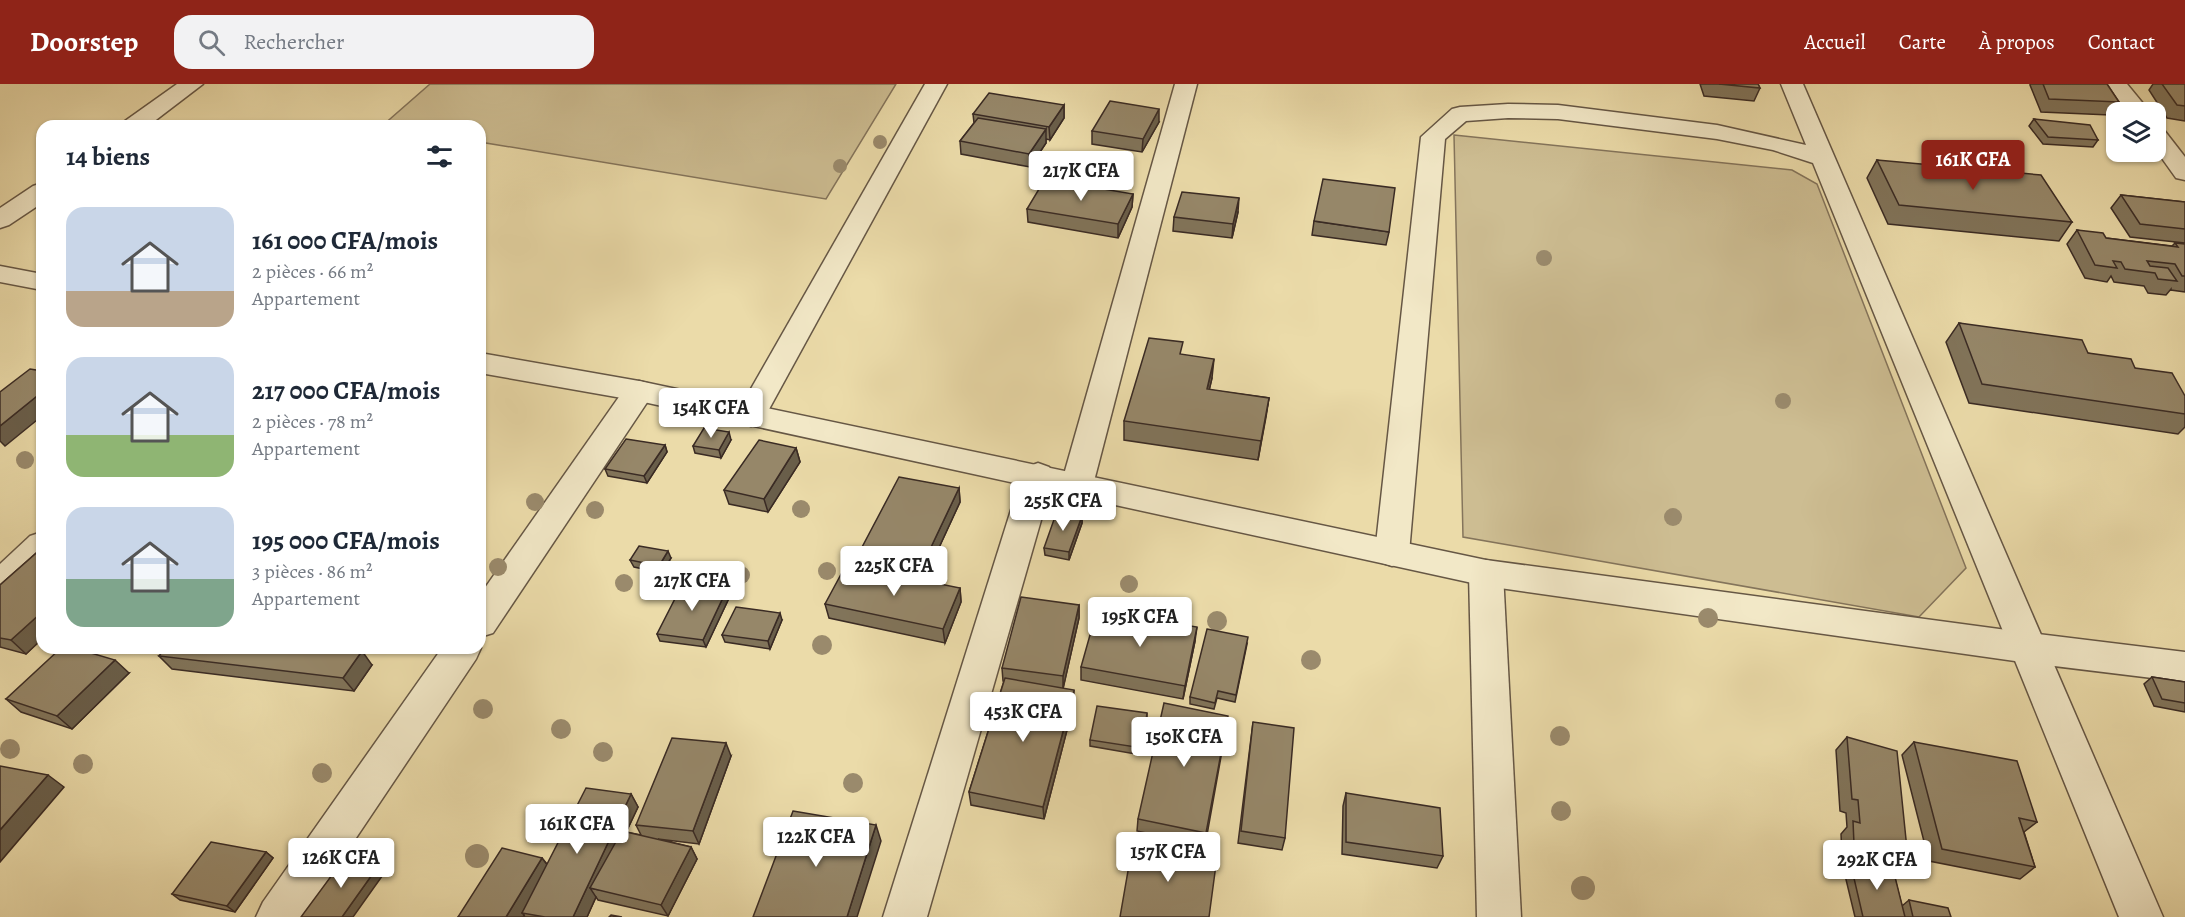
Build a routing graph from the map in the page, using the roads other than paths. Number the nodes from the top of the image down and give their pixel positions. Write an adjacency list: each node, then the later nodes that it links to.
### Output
1 (192, 84): 7 (street)
2 (936, 84): 17 (street)
3 (1186, 84): 19 (street)
4 (1792, 84): 9 (street)
5 (2115, 84): 6 (street)
6 (2130, 102)
7 (141, 120)
8 (2166, 148): 10 (street)
9 (1823, 158): 21 (street); 25 (street)
10 (2185, 172)
11 (36, 194): 12 (street)
12 (0, 220)
13 (0, 274): 14 (street)
14 (36, 281)
15 (486, 364): 16 (street)
16 (639, 391): 17 (street); 24 (street)
17 (751, 415): 18 (street)
18 (1038, 475): 19 (street); 29 (street)
19 (1077, 485): 21 (street)
20 (36, 551): 23 (street)
21 (1392, 553): 22 (street)
22 (1486, 573): 25 (street); 30 (street)
23 (0, 585)
24 (486, 614)
25 (2028, 648): 27 (street); 31 (street)
26 (459, 654): 28 (street)
27 (2185, 667)
28 (278, 917)
29 (905, 917)
30 (1499, 917)
31 (2141, 917)

